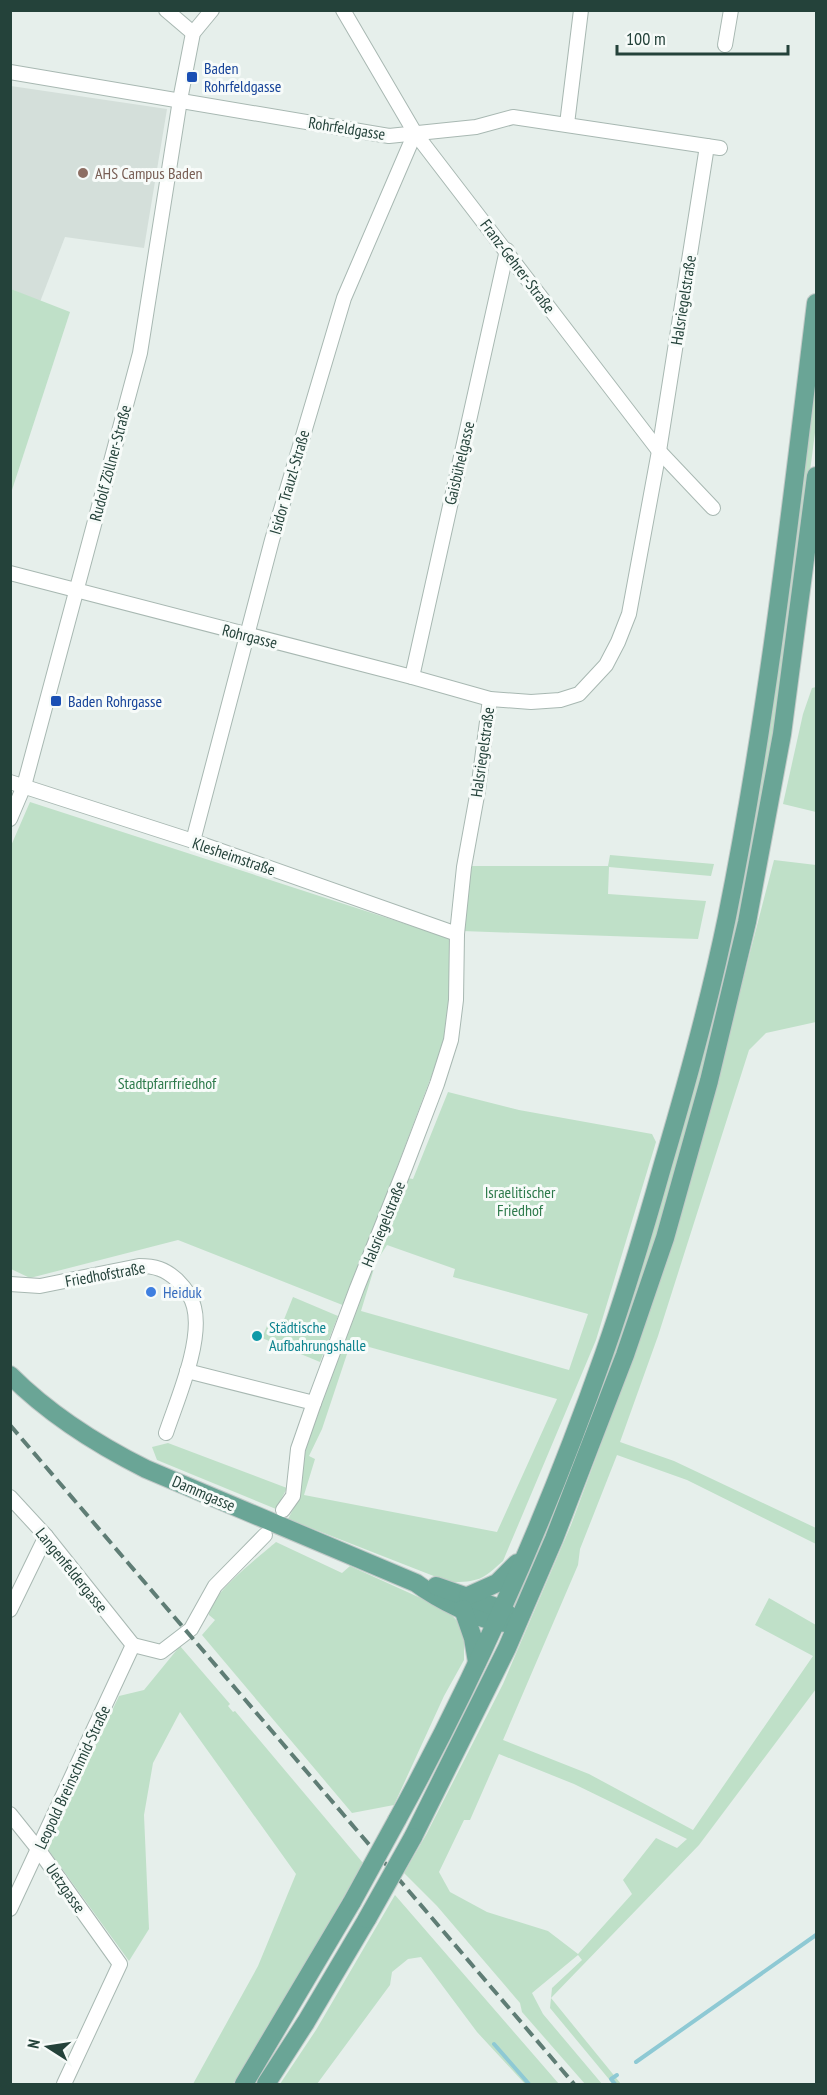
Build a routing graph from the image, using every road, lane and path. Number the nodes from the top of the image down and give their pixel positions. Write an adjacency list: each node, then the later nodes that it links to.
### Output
1 (166, 10): 6 (street)
2 (212, 10): 6 (street)
3 (343, 10): 11 (street, Franz-Gehrer-Straße)
4 (581, 10): 10 (street)
5 (731, 10): 7 (street)
6 (193, 33): 9 (street, Rudolf Zöllner-Straße)
7 (725, 45)
8 (10, 72): 9 (street, Rohrfeldgasse)
9 (180, 100): 11 (street, Rohrfeldgasse); 19 (street, Rudolf Zöllner-Straße)
10 (567, 124): 11 (street, Rohrfeldgasse); 12 (street, Rohrfeldgasse)
11 (415, 133): 13 (street, Franz-Gehrer-Straße); 20 (street, Isidor Trauzl-Straße)
12 (714, 147): 15 (street, Halsriegelstraße)
13 (507, 250): 15 (street, Franz-Gehrer-Straße); 21 (street, Gaisbühelgasse)
14 (816, 303): 36 (main road)
15 (659, 451): 17 (street, Franz-Gehrer-Straße); 22 (street, Halsriegelstraße)
16 (816, 476): 40 (main road)
17 (713, 508)
18 (10, 573): 19 (street, Rohrgasse)
19 (76, 590): 20 (street, Rohrgasse); 23 (street, Rudolf Zöllner-Straße)
20 (248, 635): 21 (street, Rohrgasse); 25 (street, Isidor Trauzl-Straße)
21 (412, 676): 22 (street, Rohrgasse)
22 (490, 699): 26 (street, Halsriegelstraße)
23 (17, 784): 24 (street, Rudolf Zöllner-Straße); 25 (street, Klesheimstraße)
24 (10, 819)
25 (193, 841): 26 (street, Klesheimstraße)
26 (457, 934): 30 (street, Halsriegelstraße)
27 (10, 1284): 28 (street, Friedhofstraße)
28 (187, 1371): 30 (street); 31 (street, Friedhofstraße)
29 (10, 1375): 37 (main road, Dammgasse)
30 (314, 1403): 33 (street, Halsriegelstraße)
31 (166, 1433)
32 (10, 1497): 35 (street, Langenfeldergasse)
33 (283, 1510)
34 (265, 1535): 41 (street)
35 (45, 1536): 38 (street); 41 (street, Langenfeldergasse)
36 (524, 1556): 37 (main road); 39 (main road)
37 (465, 1603): 39 (main road, Dammgasse); 42 (main road)
38 (10, 1610)
39 (498, 1616): 40 (main road, Dammgasse); 42 (main road)
40 (519, 1622): 48 (main road, bridge)
41 (133, 1645): 44 (street, Leopold Breinschmid-Straße)
42 (477, 1662): 47 (main road, bridge)
43 (10, 1814): 44 (street, Uetzgasse)
44 (38, 1849): 45 (street, Leopold Breinschmid-Straße); 46 (street, Uetzgasse)
45 (10, 1909)
46 (64, 2085)
47 (244, 2085)
48 (266, 2085)

